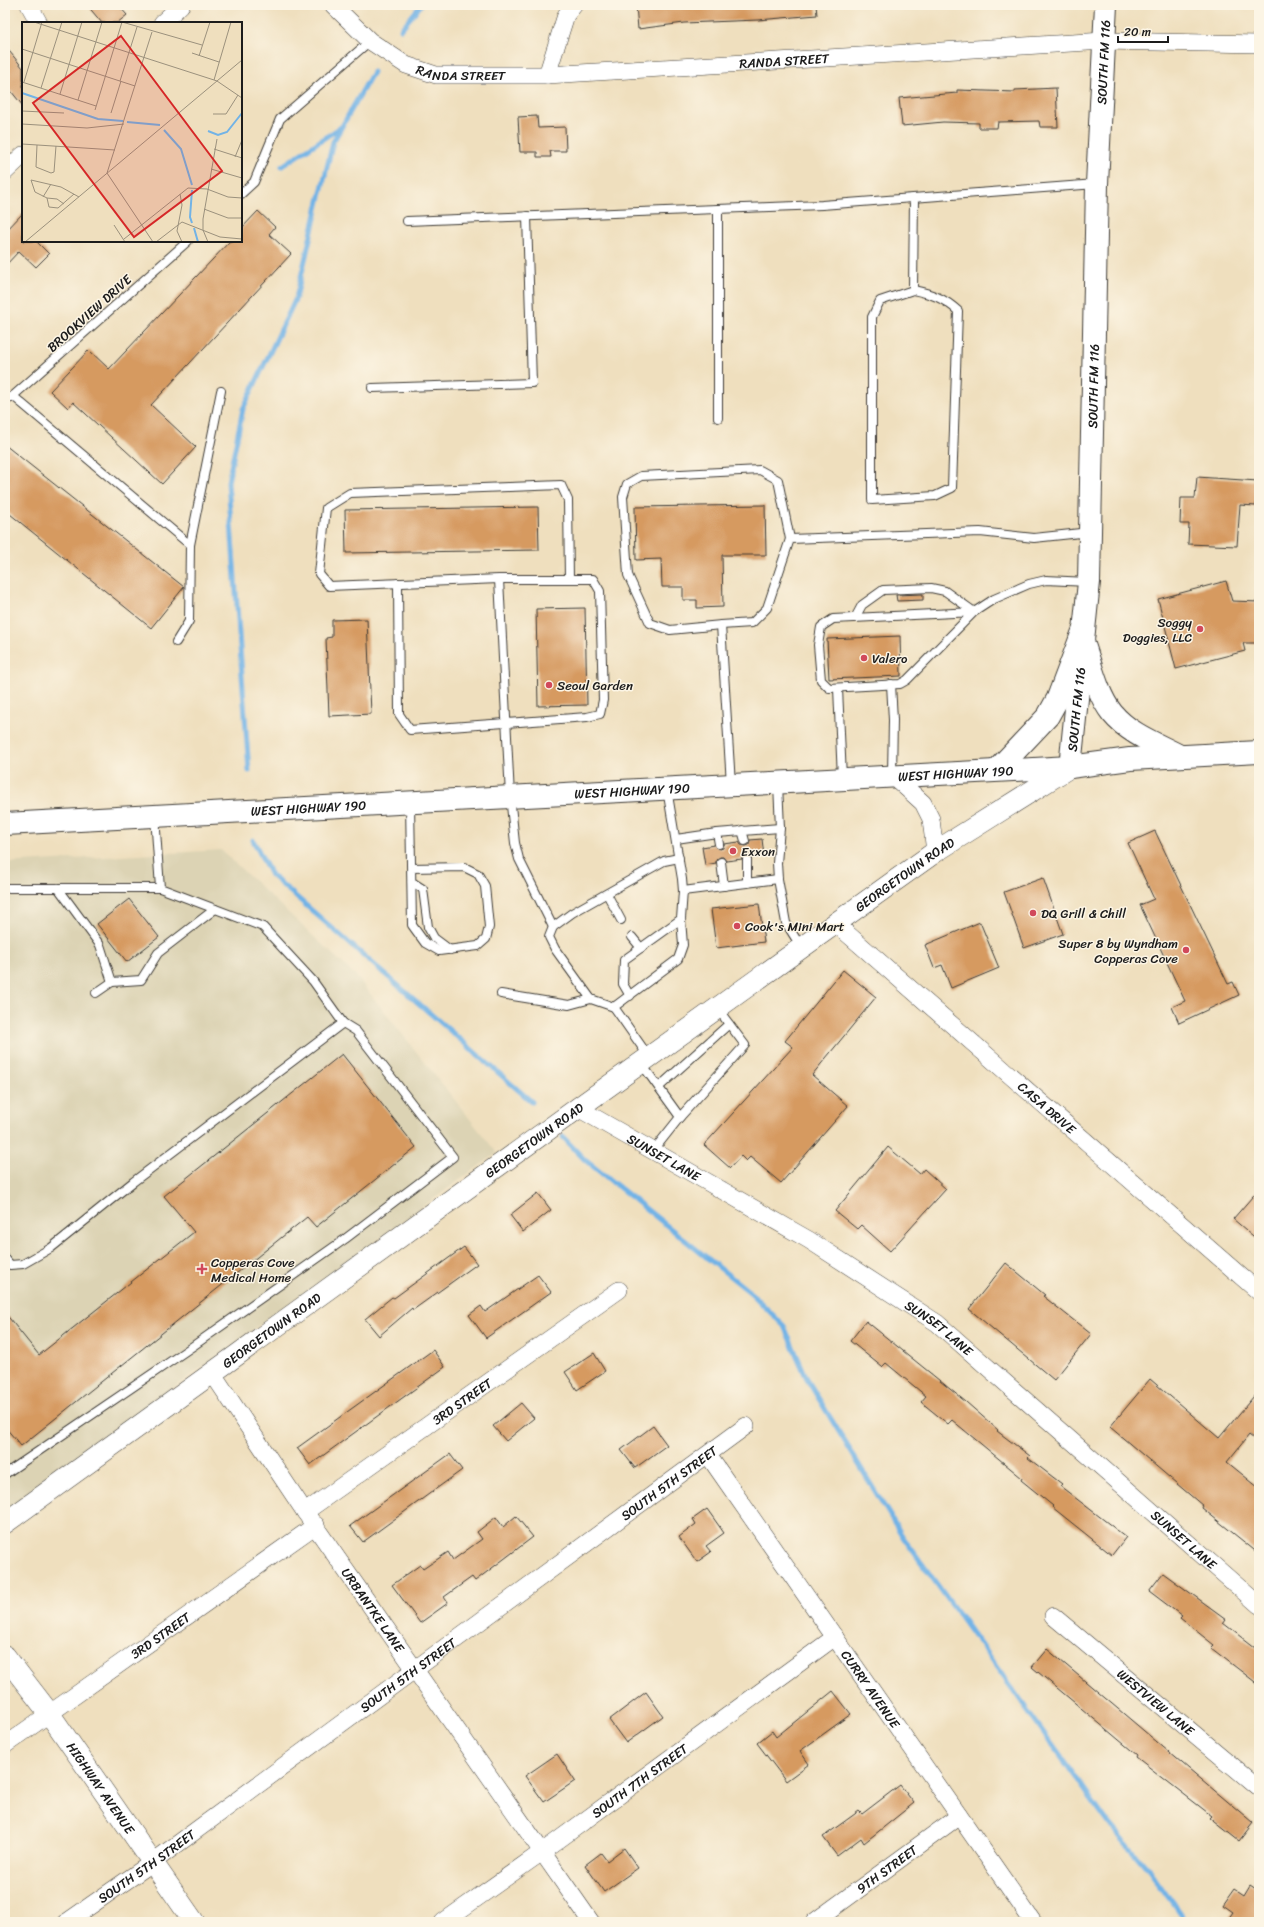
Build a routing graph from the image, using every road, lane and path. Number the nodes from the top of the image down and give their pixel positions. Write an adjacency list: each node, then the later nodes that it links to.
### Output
1 (29, 5): 6 (street)
2 (181, 5): 7 (street)
3 (333, 5): 8 (street, RANDA STREET)
4 (574, 5): 11 (street)
5 (1106, 5): 9 (main road, SOUTH FM 116)
6 (38, 22)
7 (163, 22)
8 (370, 41): 11 (street, RANDA STREET); 15 (lane)
9 (1104, 41): 10 (street, RANDA STREET); 11 (street, RANDA STREET); 14 (main road, SOUTH FM 116)
10 (1259, 44)
11 (548, 75)
12 (22, 156): 13 (street)
13 (5, 172)
14 (1097, 184): 16 (lane); 27 (main road, SOUTH FM 116)
15 (242, 193)
16 (914, 198): 17 (lane); 21 (lane)
17 (718, 209): 18 (lane); 26 (lane)
18 (527, 216): 19 (lane); 22 (lane)
19 (407, 221)
20 (187, 242): 24 (lane, BROOKVIEW DRIVE)
21 (913, 290): 21 (lane)
22 (372, 388)
23 (221, 391): 29 (lane)
24 (13, 396): 25 (lane, BROOKVIEW DRIVE); 29 (lane)
25 (5, 400)
26 (718, 418)
27 (1091, 532): 28 (lane); 32 (main road, SOUTH FM 116)
28 (790, 539): 36 (lane); 36 (lane)
29 (190, 545): 38 (lane)
30 (499, 579): 31 (lane); 33 (lane); 41 (lane)
31 (569, 579): 33 (lane); 41 (lane)
32 (1089, 582): 34 (lane); 37 (main road, SOUTH FM 116)
33 (398, 583): 41 (lane)
34 (974, 612): 35 (lane); 35 (lane); 39 (lane)
35 (855, 618): 40 (lane)
36 (721, 625): 49 (lane)
37 (1083, 635): 43 (main road); 44 (main road, SOUTH FM 116); 45 (main road)
38 (176, 642)
39 (891, 684): 40 (lane); 46 (lane)
40 (838, 688): 47 (lane)
41 (506, 723): 51 (lane)
42 (1259, 752): 43 (main road, WEST HIGHWAY 190)
43 (1181, 756): 44 (main road, WEST HIGHWAY 190)
44 (1070, 767): 45 (main road, WEST HIGHWAY 190); 61 (street, GEORGETOWN ROAD)
45 (997, 770): 46 (main road, WEST HIGHWAY 190)
46 (892, 775): 47 (main road, WEST HIGHWAY 190); 61 (street)
47 (842, 778): 48 (main road, WEST HIGHWAY 190)
48 (778, 783): 49 (main road, WEST HIGHWAY 190); 55 (lane)
49 (731, 784): 50 (main road, WEST HIGHWAY 190)
50 (667, 788): 51 (main road, WEST HIGHWAY 190); 58 (lane)
51 (510, 796): 52 (main road, WEST HIGHWAY 190); 79 (lane)
52 (410, 802): 53 (main road, WEST HIGHWAY 190); 65 (lane)
53 (155, 816): 54 (main road, WEST HIGHWAY 190); 72 (lane)
54 (5, 824)
55 (780, 828): 56 (lane); 66 (lane)
56 (742, 830): 57 (lane); 59 (lane)
57 (717, 833): 58 (lane); 60 (lane)
58 (676, 839): 62 (lane)
59 (745, 841)
60 (719, 844)
61 (935, 852): 78 (street, GEORGETOWN ROAD)
62 (679, 858): 73 (lane); 74 (lane)
63 (747, 858): 68 (lane)
64 (721, 862): 69 (lane)
65 (411, 868): 67 (lane); 83 (lane)
66 (778, 879): 68 (lane); 82 (lane)
67 (412, 882): 83 (lane); 83 (lane)
68 (747, 883): 69 (lane)
69 (724, 886): 73 (lane)
70 (5, 888): 71 (lane)
71 (58, 888): 72 (lane); 84 (lane)
72 (160, 888): 75 (lane)
73 (683, 891): 76 (lane)
74 (607, 894): 77 (lane); 79 (lane)
75 (215, 909): 84 (lane); 91 (lane)
76 (681, 919): 81 (lane); 87 (lane)
77 (621, 920)
78 (835, 923): 82 (street, GEORGETOWN ROAD); 100 (street, CASA DRIVE)
79 (553, 927): 88 (lane)
80 (632, 937): 81 (lane)
81 (641, 948): 87 (lane)
82 (801, 948): 90 (street, GEORGETOWN ROAD)
83 (450, 950)
84 (112, 982): 85 (lane)
85 (96, 993)
86 (501, 994): 88 (lane)
87 (630, 996): 89 (lane)
88 (591, 999): 89 (lane)
89 (614, 1007): 93 (lane)
90 (717, 1008): 92 (lane); 93 (street, GEORGETOWN ROAD)
91 (343, 1023): 98 (lane); 104 (lane)
92 (729, 1024): 94 (lane); 96 (lane)
93 (645, 1060): 94 (lane); 95 (street, GEORGETOWN ROAD)
94 (659, 1087): 96 (lane)
95 (578, 1108): 97 (street, SUNSET LANE); 101 (street, GEORGETOWN ROAD)
96 (680, 1117): 97 (lane)
97 (653, 1151): 108 (street, SUNSET LANE)
98 (5, 1258)
99 (619, 1290): 105 (street, 3RD STREET)
100 (1259, 1292)
101 (213, 1374): 105 (street, URBANTKE LANE); 106 (street, GEORGETOWN ROAD)
102 (746, 1426): 103 (street, SOUTH 5TH STREET)
103 (708, 1455): 110 (street, CURRY AVENUE); 112 (street, SOUTH 5TH STREET)
104 (5, 1474)
105 (305, 1512): 107 (street, URBANTKE LANE)
106 (5, 1523)
107 (316, 1525): 112 (street, URBANTKE LANE); 113 (street, 3RD STREET)
108 (1259, 1605)
109 (1052, 1616): 115 (street, WESTVIEW LANE)
110 (835, 1637): 116 (street, CURRY AVENUE); 117 (street, SOUTH 7TH STREET)
111 (5, 1656): 113 (street, HIGHWAY AVENUE)
112 (415, 1668): 117 (street, URBANTKE LANE); 118 (street, SOUTH 5TH STREET)
113 (49, 1713): 114 (street, 3RD STREET); 118 (street, HIGHWAY AVENUE)
114 (5, 1744)
115 (1259, 1788)
116 (959, 1816): 123 (street, 9TH STREET); 124 (street, CURRY AVENUE)
117 (542, 1852): 121 (street, SOUTH 7TH STREET); 122 (street, URBANTKE LANE)
118 (152, 1862): 119 (street, SOUTH 5TH STREET); 120 (street, HIGHWAY AVENUE)
119 (67, 1922)
120 (194, 1922)
121 (443, 1922)
122 (591, 1922)
123 (814, 1922)
124 (1033, 1922)

